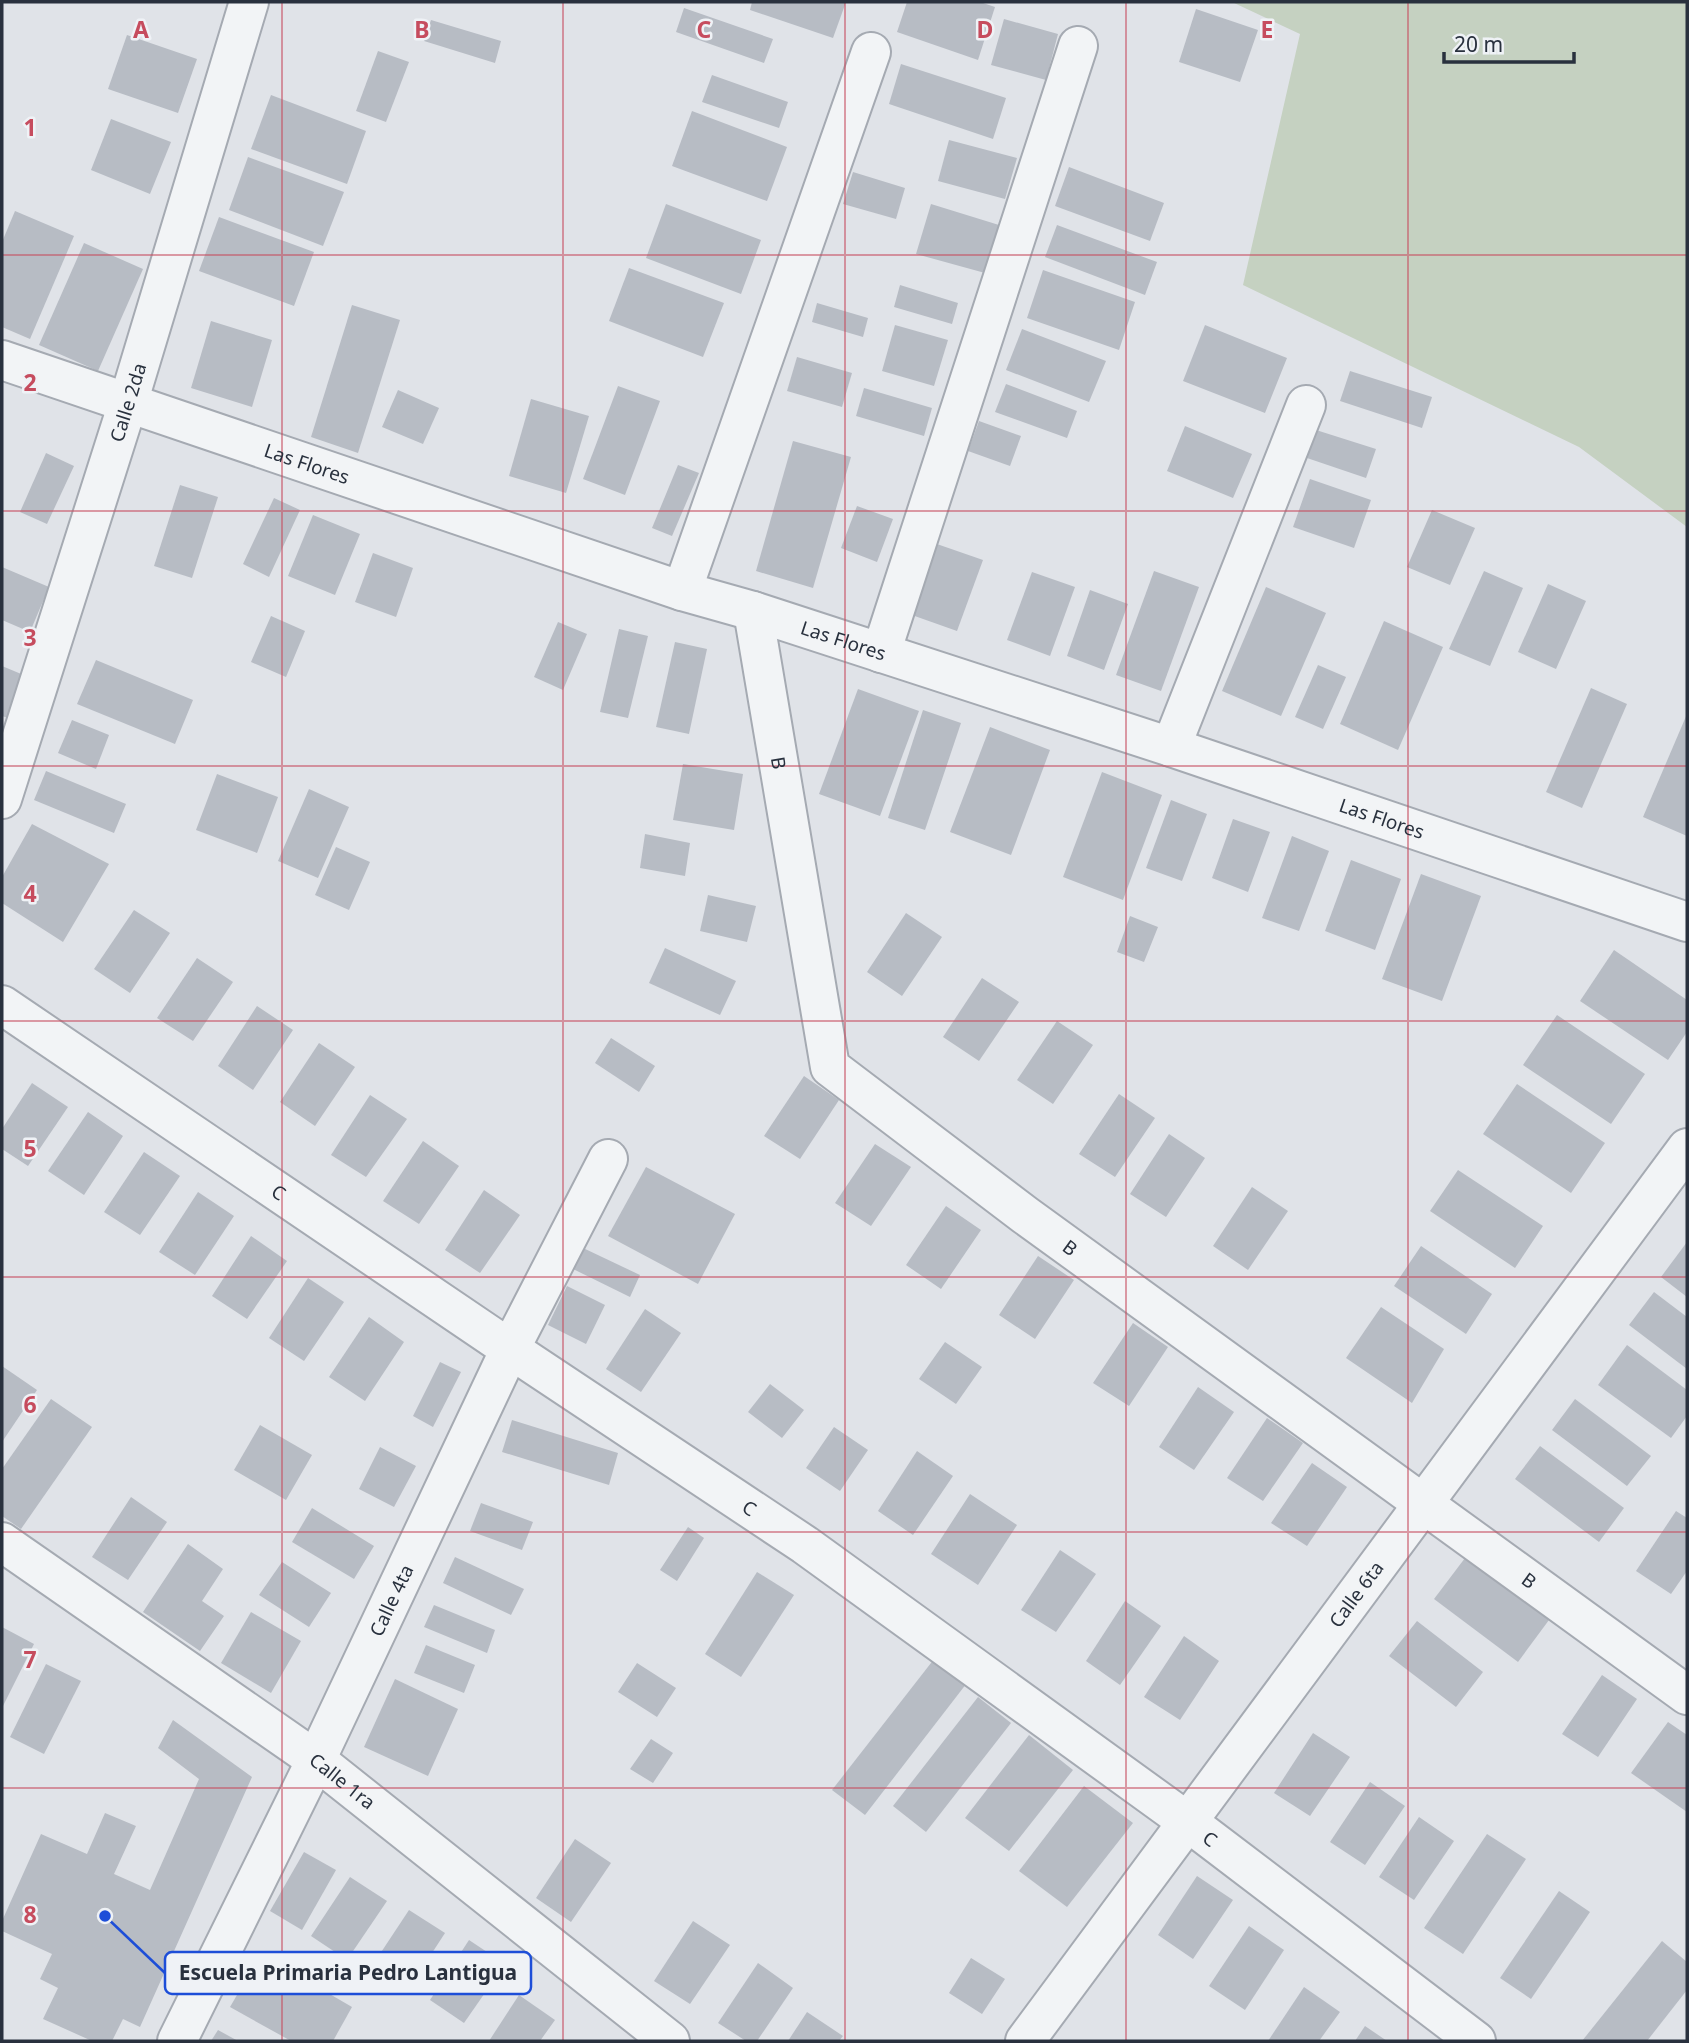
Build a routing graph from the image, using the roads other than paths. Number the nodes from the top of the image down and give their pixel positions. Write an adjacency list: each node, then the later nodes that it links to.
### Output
1 (249, 2): 5 (street, Calle 2da)
2 (1077, 46): 9 (street)
3 (871, 52): 7 (street)
4 (2, 360): 5 (street, Las Flores)
5 (128, 403): 7 (street, Las Flores); 11 (street, Calle 2da)
6 (1306, 405): 10 (street)
7 (682, 591): 8 (street, Las Flores)
8 (753, 611): 9 (street, Las Flores); 17 (street, B)
9 (881, 653): 10 (street, Las Flores)
10 (1171, 747): 12 (street, Las Flores)
11 (2, 799)
12 (1687, 922)
13 (2, 1004): 16 (street, C)
14 (1687, 1148): 17 (street, Calle 6ta)
15 (608, 1159): 16 (street, Calle 4ta)
16 (510, 1349): 20 (street, Calle 4ta); 21 (street, C)
17 (1423, 1503): 19 (street, B); 21 (street, Calle 6ta)
18 (2, 1542): 20 (street, Calle 1ra)
19 (1687, 1695)
20 (316, 1760): 22 (street, Calle 4ta); 23 (street, Calle 1ra)
21 (1188, 1822): 24 (street, Calle 6ta); 25 (street, C)
22 (177, 2041)
23 (670, 2041)
24 (1025, 2041)
25 (1476, 2041)

